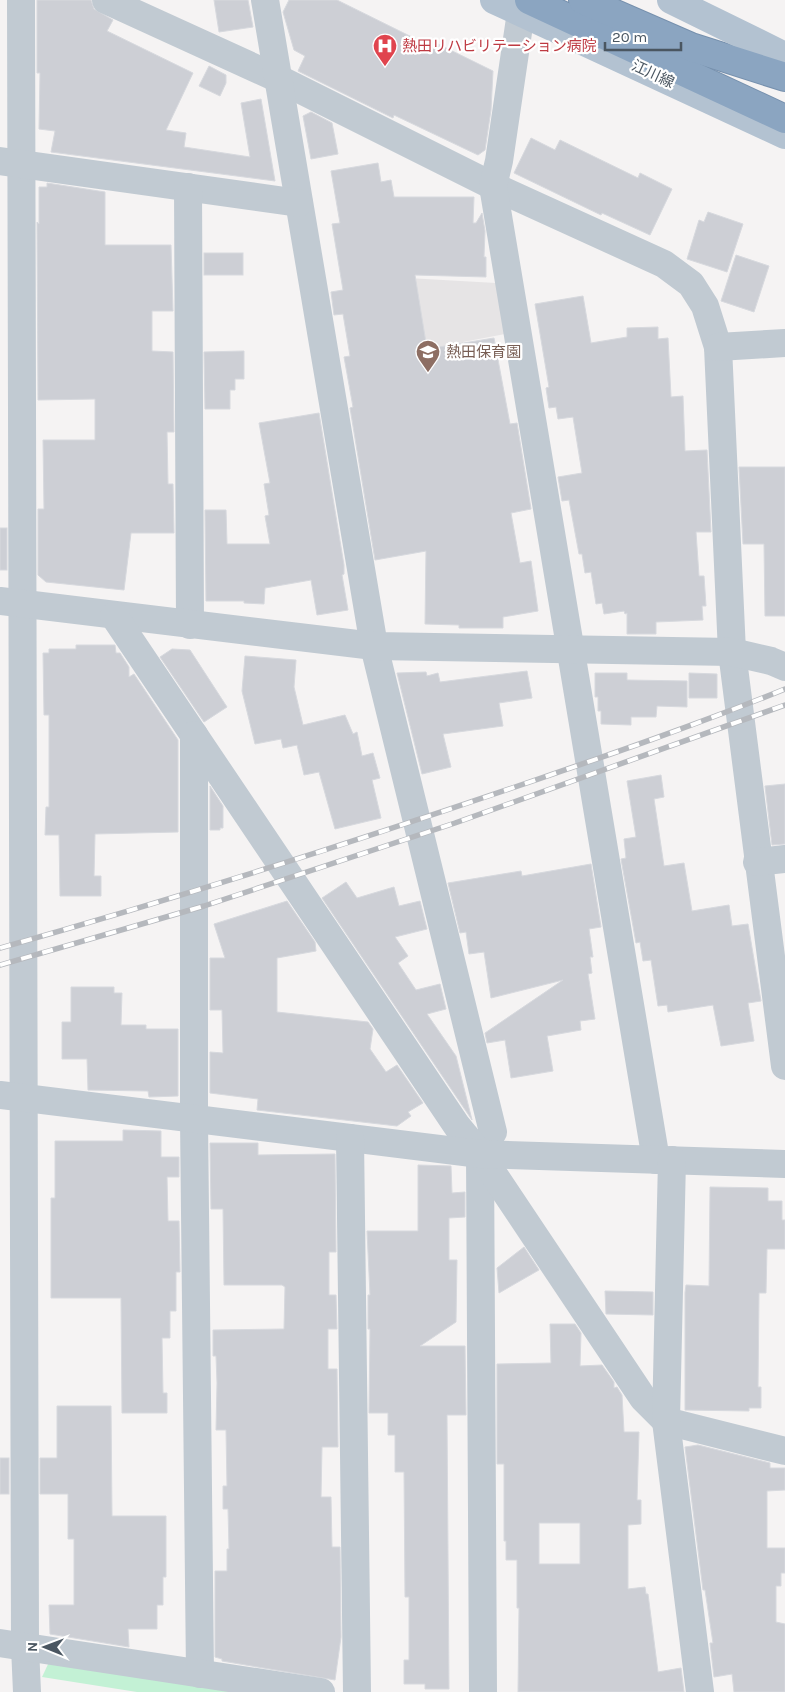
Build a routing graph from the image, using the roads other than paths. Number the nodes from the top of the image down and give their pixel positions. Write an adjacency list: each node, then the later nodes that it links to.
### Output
1 (20, 0): 14 (street)
2 (106, 0): 11 (street)
3 (265, 0): 11 (street)
4 (494, 0): 8 (main road, 江川線)
5 (583, 0): 10 (highway)
6 (629, 0): 10 (highway)
7 (671, 0): 9 (main road)
8 (525, 6): 12 (highway); 13 (main road, 江川線); 15 (street)
9 (785, 56)
10 (785, 76)
11 (279, 79): 15 (street); 17 (street)
12 (785, 119)
13 (785, 135)
14 (10, 163): 16 (street); 20 (street)
15 (493, 186): 19 (street); 24 (street)
16 (188, 188): 17 (street); 22 (street)
17 (299, 203): 23 (street)
18 (785, 343): 19 (street)
19 (718, 347): 25 (street)
20 (11, 603): 21 (street); 31 (street)
21 (114, 616): 22 (street); 27 (street)
22 (190, 625): 23 (street)
23 (374, 646): 24 (street); 34 (street)
24 (572, 650): 25 (street); 35 (street)
25 (732, 652): 26 (street); 29 (street)
26 (785, 667)
27 (194, 735): 32 (street); 34 (street)
28 (785, 859): 29 (street)
29 (758, 862): 30 (street)
30 (785, 1066)
31 (12, 1096): 32 (street); 39 (street)
32 (194, 1119): 33 (street); 40 (street)
33 (350, 1138): 34 (street); 43 (street)
34 (480, 1154): 35 (street); 37 (street); 44 (street)
35 (664, 1160): 36 (street); 37 (street)
36 (785, 1164)
37 (666, 1421): 38 (street); 45 (street)
38 (785, 1451)
39 (12, 1645): 40 (street); 41 (street)
40 (200, 1674): 42 (street)
41 (27, 1692)
42 (321, 1692)
43 (357, 1692)
44 (484, 1692)
45 (700, 1692)

